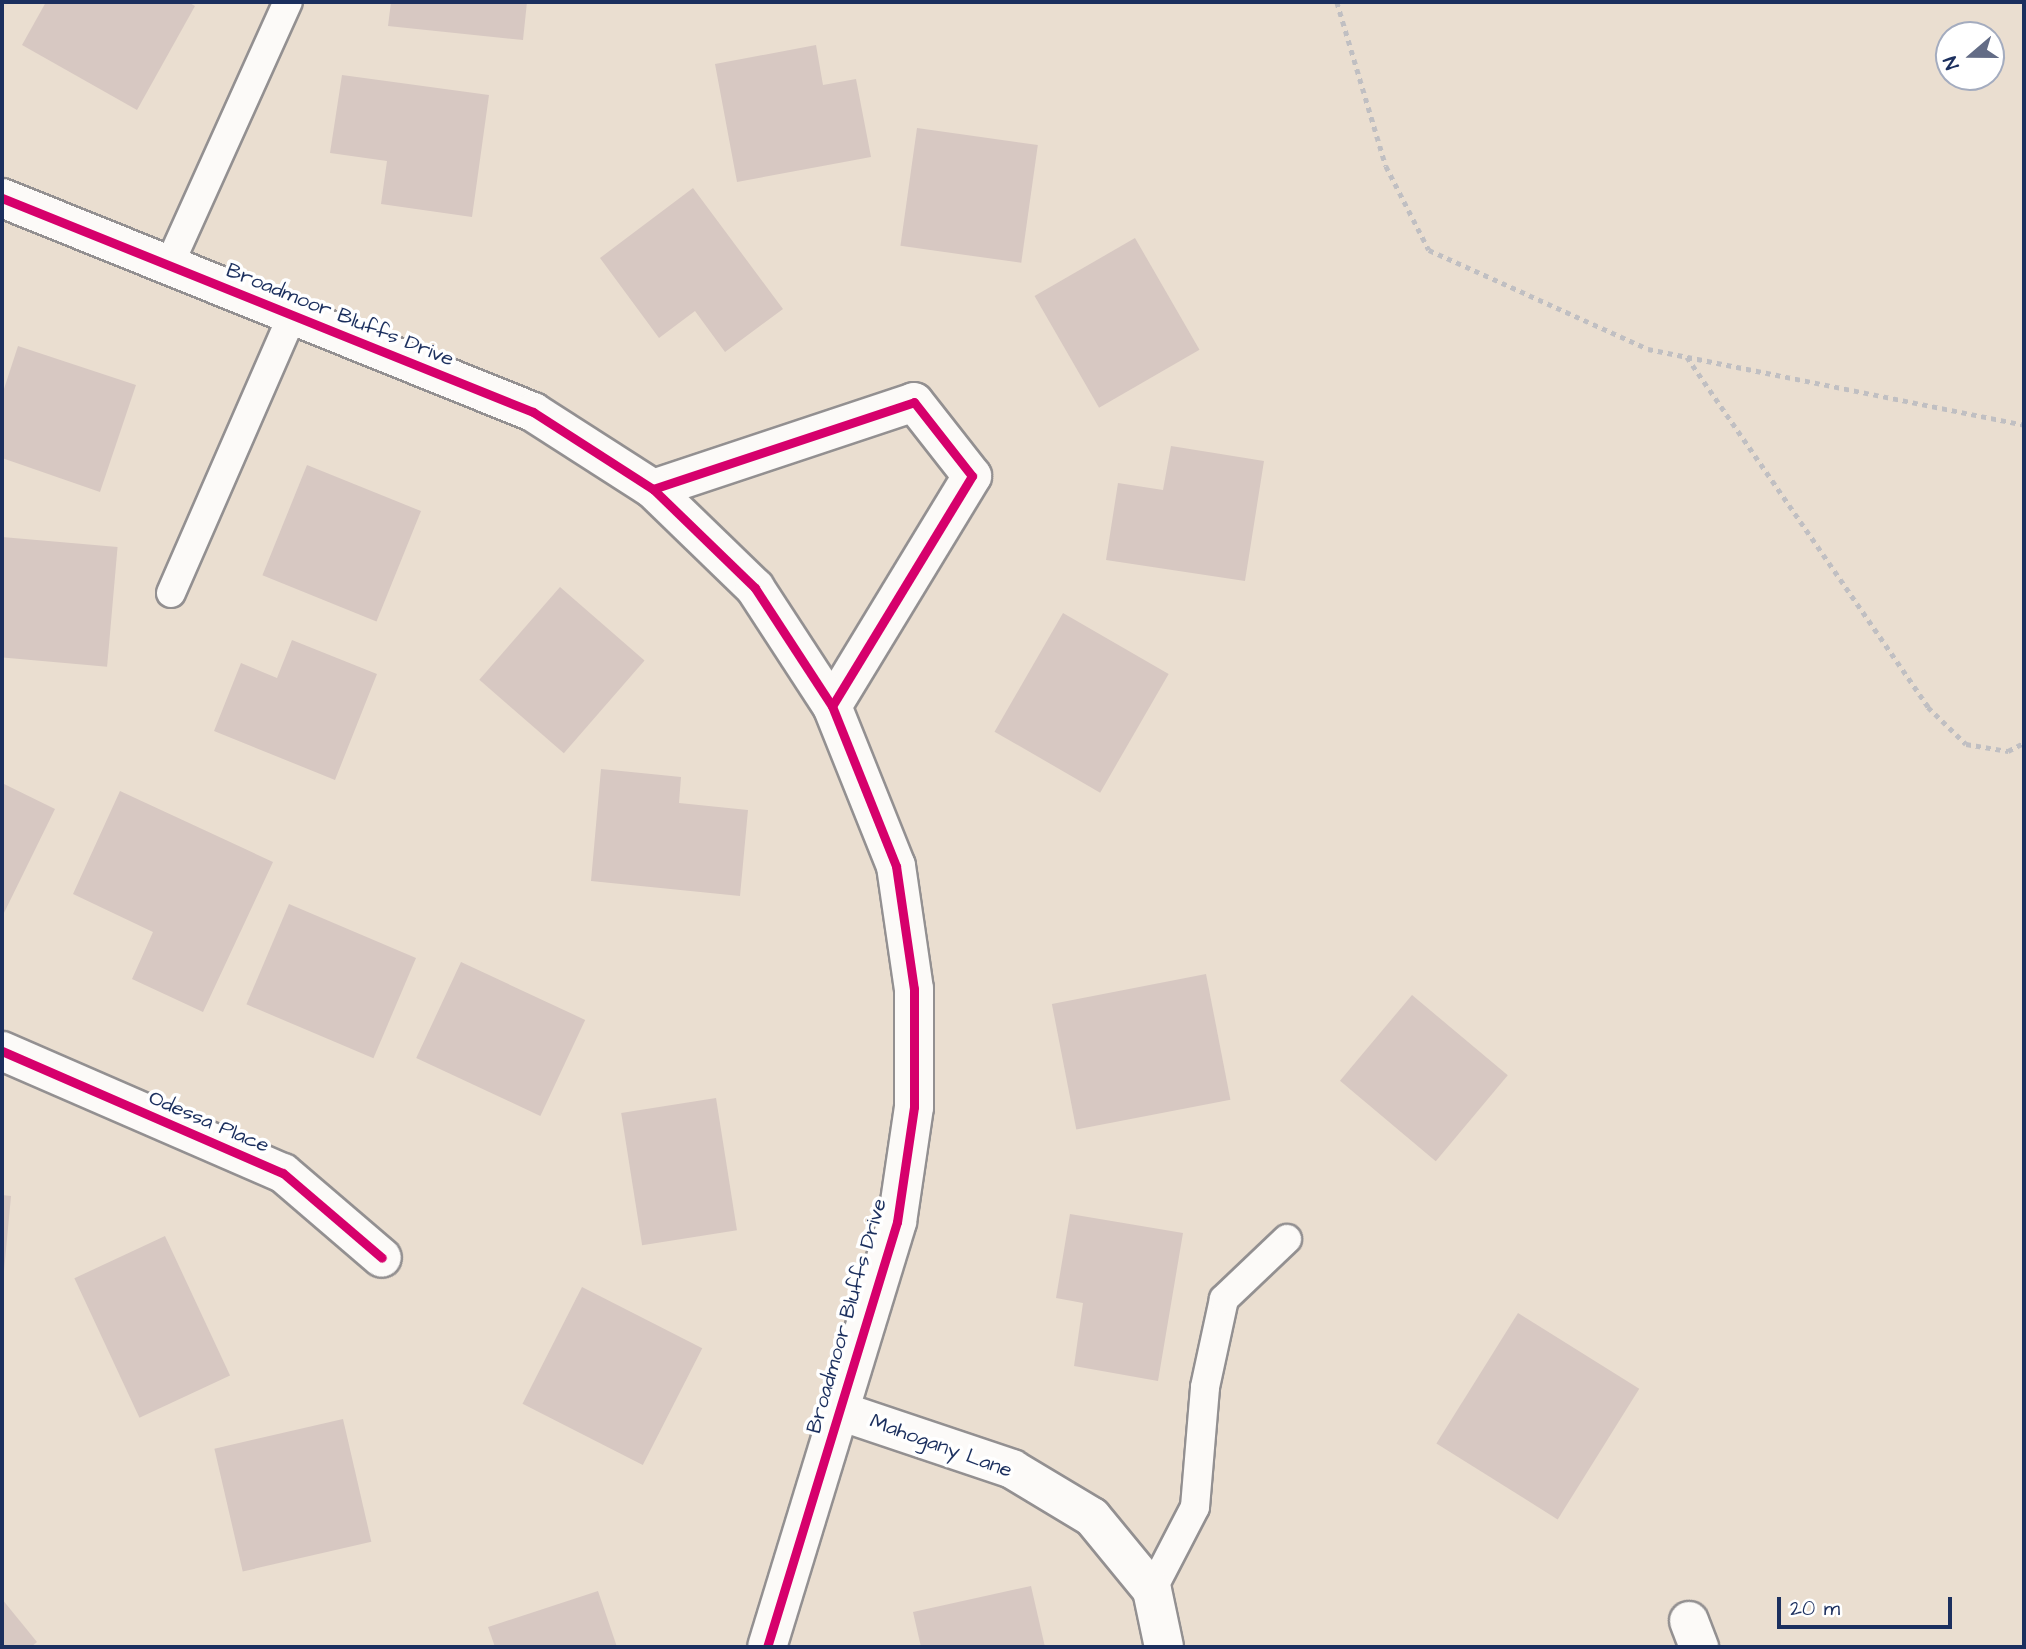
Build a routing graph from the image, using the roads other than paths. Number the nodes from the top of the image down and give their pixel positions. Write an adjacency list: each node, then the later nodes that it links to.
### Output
1 (288, 2): 3 (lane)
2 (2, 198): 3 (street, Broadmoor Bluffs Drive)
3 (170, 264): 4 (street, Broadmoor Bluffs Drive)
4 (293, 314): 5 (street, Broadmoor Bluffs Drive); 6 (lane)
5 (653, 489): 7 (street, Broadmoor Bluffs Drive); 7 (street)
6 (171, 593)
7 (832, 706): 11 (street, Broadmoor Bluffs Drive)
8 (2, 1051): 10 (street, Odessa Place)
9 (1287, 1239): 12 (lane)
10 (382, 1258)
11 (837, 1410): 12 (street, Mahogany Lane); 13 (street, Broadmoor Bluffs Drive)
12 (1152, 1590): 14 (street, Mahogany Lane)
13 (766, 1647)
14 (1164, 1647)

